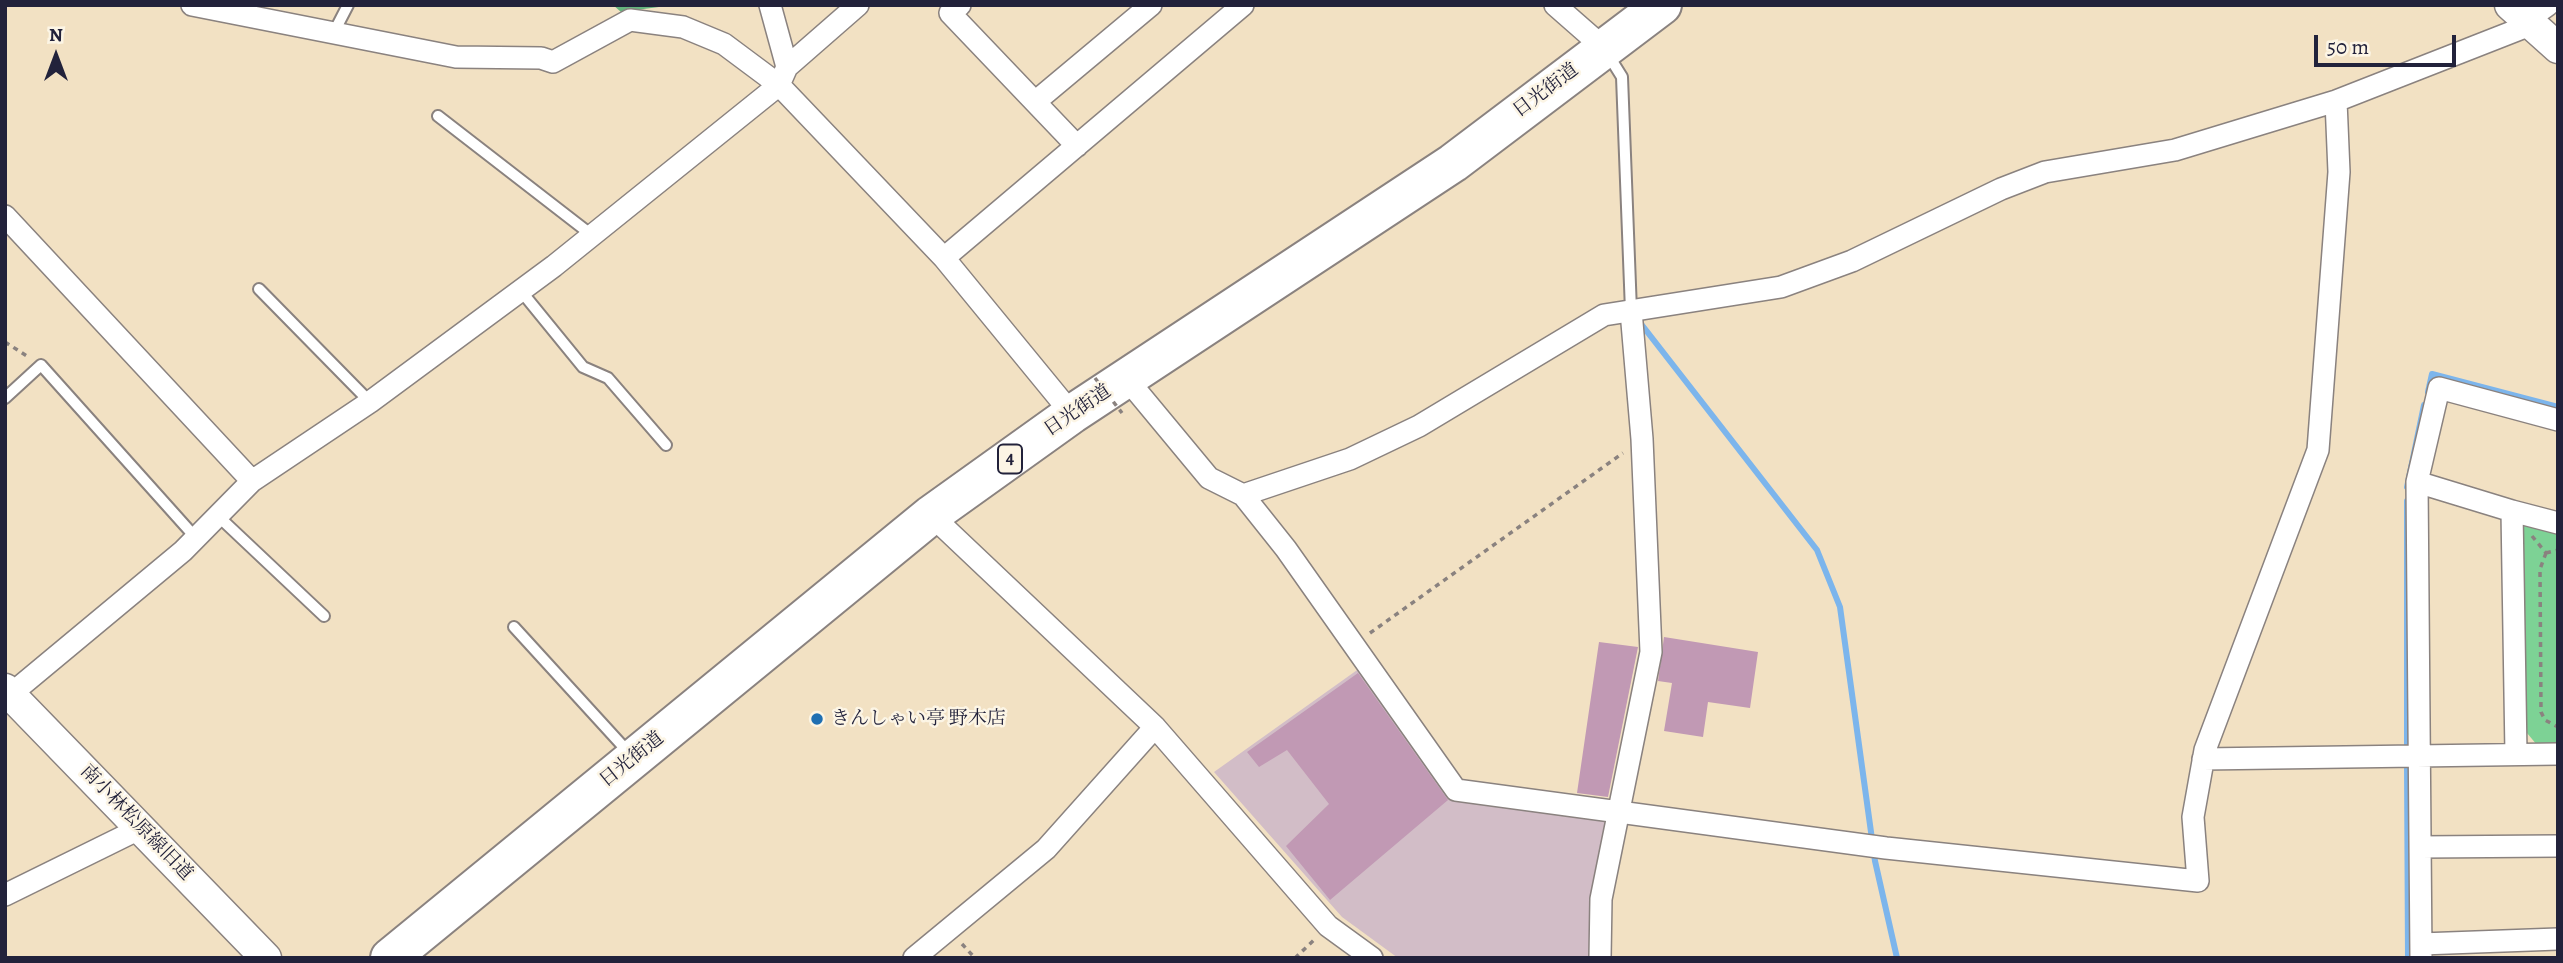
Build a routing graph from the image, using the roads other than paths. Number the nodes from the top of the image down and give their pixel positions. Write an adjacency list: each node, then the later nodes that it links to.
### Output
1 (192, 5): 11 (street)
2 (348, 5): 11 (lane)
3 (771, 5): 14 (street)
4 (858, 5): 14 (street)
5 (960, 5): 16 (street)
6 (1151, 5): 16 (street)
7 (1243, 5): 18 (street)
8 (1555, 5): 12 (street)
9 (1662, 5): 12 (highway, 日光街道 / 4)
10 (2529, 14): 13 (street); 15 (street)
11 (333, 34): 14 (street)
12 (1604, 48): 24 (lane); 25 (highway, 日光街道 / 4)
13 (2558, 48)
14 (783, 76): 20 (street); 21 (street)
15 (2336, 101): 24 (street); 47 (street)
16 (1035, 102): 18 (street)
17 (439, 116): 20 (lane)
18 (1077, 146): 21 (street)
19 (5, 216): 31 (street)
20 (593, 236): 23 (street)
21 (944, 258): 28 (street)
22 (259, 289): 27 (lane)
23 (521, 291): 27 (street); 30 (lane)
24 (1631, 311): 33 (street); 48 (street)
25 (1114, 390): 28 (highway, 日光街道 / 4); 33 (street)
26 (5, 398): 38 (lane)
27 (370, 402): 31 (street)
28 (1072, 414): 35 (highway, 日光街道 / 4)
29 (2558, 420): 32 (street)
30 (666, 444)
31 (252, 481): 36 (street)
32 (2417, 482): 34 (street); 45 (street)
33 (1243, 495): 48 (street)
34 (2512, 511): 37 (street); 43 (street)
35 (931, 515): 42 (street); 46 (highway, 日光街道 / 4)
36 (218, 516): 38 (street); 39 (lane)
37 (2558, 523)
38 (196, 538): 41 (street)
39 (324, 616)
40 (514, 627): 46 (lane)
41 (8, 692): 49 (street, 南小林松原線旧道)
42 (1155, 727): 57 (street); 58 (street)
43 (2516, 754): 44 (street); 45 (street)
44 (2558, 754)
45 (2417, 756): 47 (street); 51 (street)
46 (634, 759): 56 (highway, 日光街道 / 4)
47 (2203, 759): 48 (street)
48 (1619, 810): 59 (street)
49 (141, 828): 52 (street); 55 (street, 南小林松原線旧道)
50 (2558, 846): 51 (street)
51 (2420, 847): 54 (street)
52 (5, 895)
53 (2558, 939): 54 (street)
54 (2421, 951)
55 (266, 958)
56 (390, 958)
57 (914, 958)
58 (1372, 958)
59 (1600, 958)

